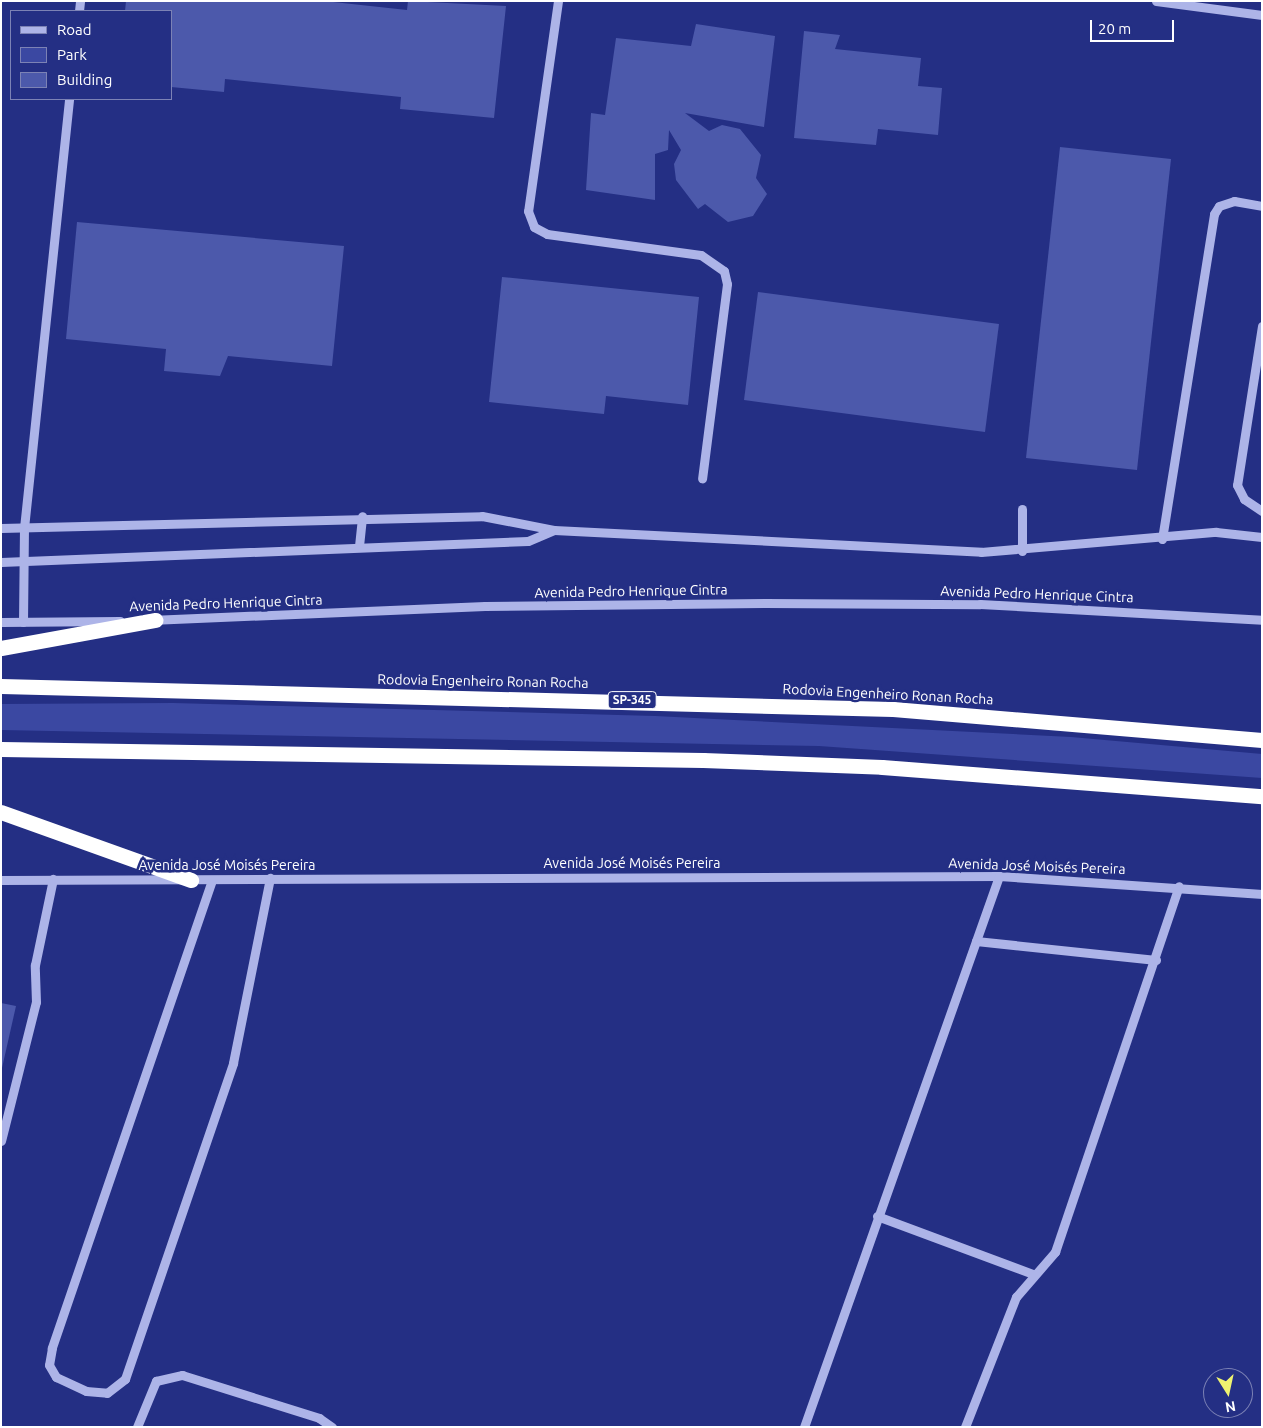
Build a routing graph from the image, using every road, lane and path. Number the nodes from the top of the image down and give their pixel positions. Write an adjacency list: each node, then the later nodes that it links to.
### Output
1 (558, 1): 8 (street)
2 (1156, 1): 3 (street)
3 (1214, 5): 4 (street)
4 (1262, 15)
5 (69, 100): 13 (street)
6 (1262, 206): 16 (street)
7 (1262, 326): 10 (street)
8 (702, 478)
9 (1022, 509): 18 (street)
10 (1262, 511)
11 (362, 516): 13 (street); 14 (street); 17 (street)
12 (1, 528): 13 (street)
13 (24, 528): 20 (street)
14 (554, 530): 17 (street); 18 (street)
15 (1262, 537): 16 (street)
16 (1162, 539): 18 (street)
17 (359, 546): 20 (street)
18 (1022, 551)
19 (1, 562): 20 (street)
20 (26, 562): 24 (street)
21 (155, 620): 22 (street, Avenida Pedro Henrique Cintra); 24 (street, Avenida Pedro Henrique Cintra); 25 (highway)
22 (1262, 620)
23 (1, 622): 24 (street, Avenida Pedro Henrique Cintra)
24 (23, 622)
25 (1, 648)
26 (1, 686): 27 (highway, Rodovia Engenheiro Ronan Rocha / SP-345)
27 (1262, 740)
28 (1, 750): 29 (highway)
29 (1262, 796)
30 (1, 812): 35 (highway)
31 (999, 876): 32 (street, Avenida José Moisés Pereira); 37 (street, Avenida José Moisés Pereira); 39 (street)
32 (270, 878): 36 (street, Avenida José Moisés Pereira); 36 (street)
33 (53, 879): 34 (street, Avenida José Moisés Pereira); 35 (street, Avenida José Moisés Pereira); 41 (street)
34 (1, 880)
35 (191, 880): 36 (street, Avenida José Moisés Pereira)
36 (212, 880)
37 (1179, 886): 38 (street, Avenida José Moisés Pereira); 40 (street)
38 (1262, 894)
39 (976, 941): 40 (street); 42 (street)
40 (1156, 960): 43 (street)
41 (1, 1141)
42 (877, 1216): 43 (street); 46 (street)
43 (1033, 1274): 47 (street)
44 (137, 1427): 45 (street)
45 (332, 1427)
46 (804, 1427)
47 (965, 1427)

